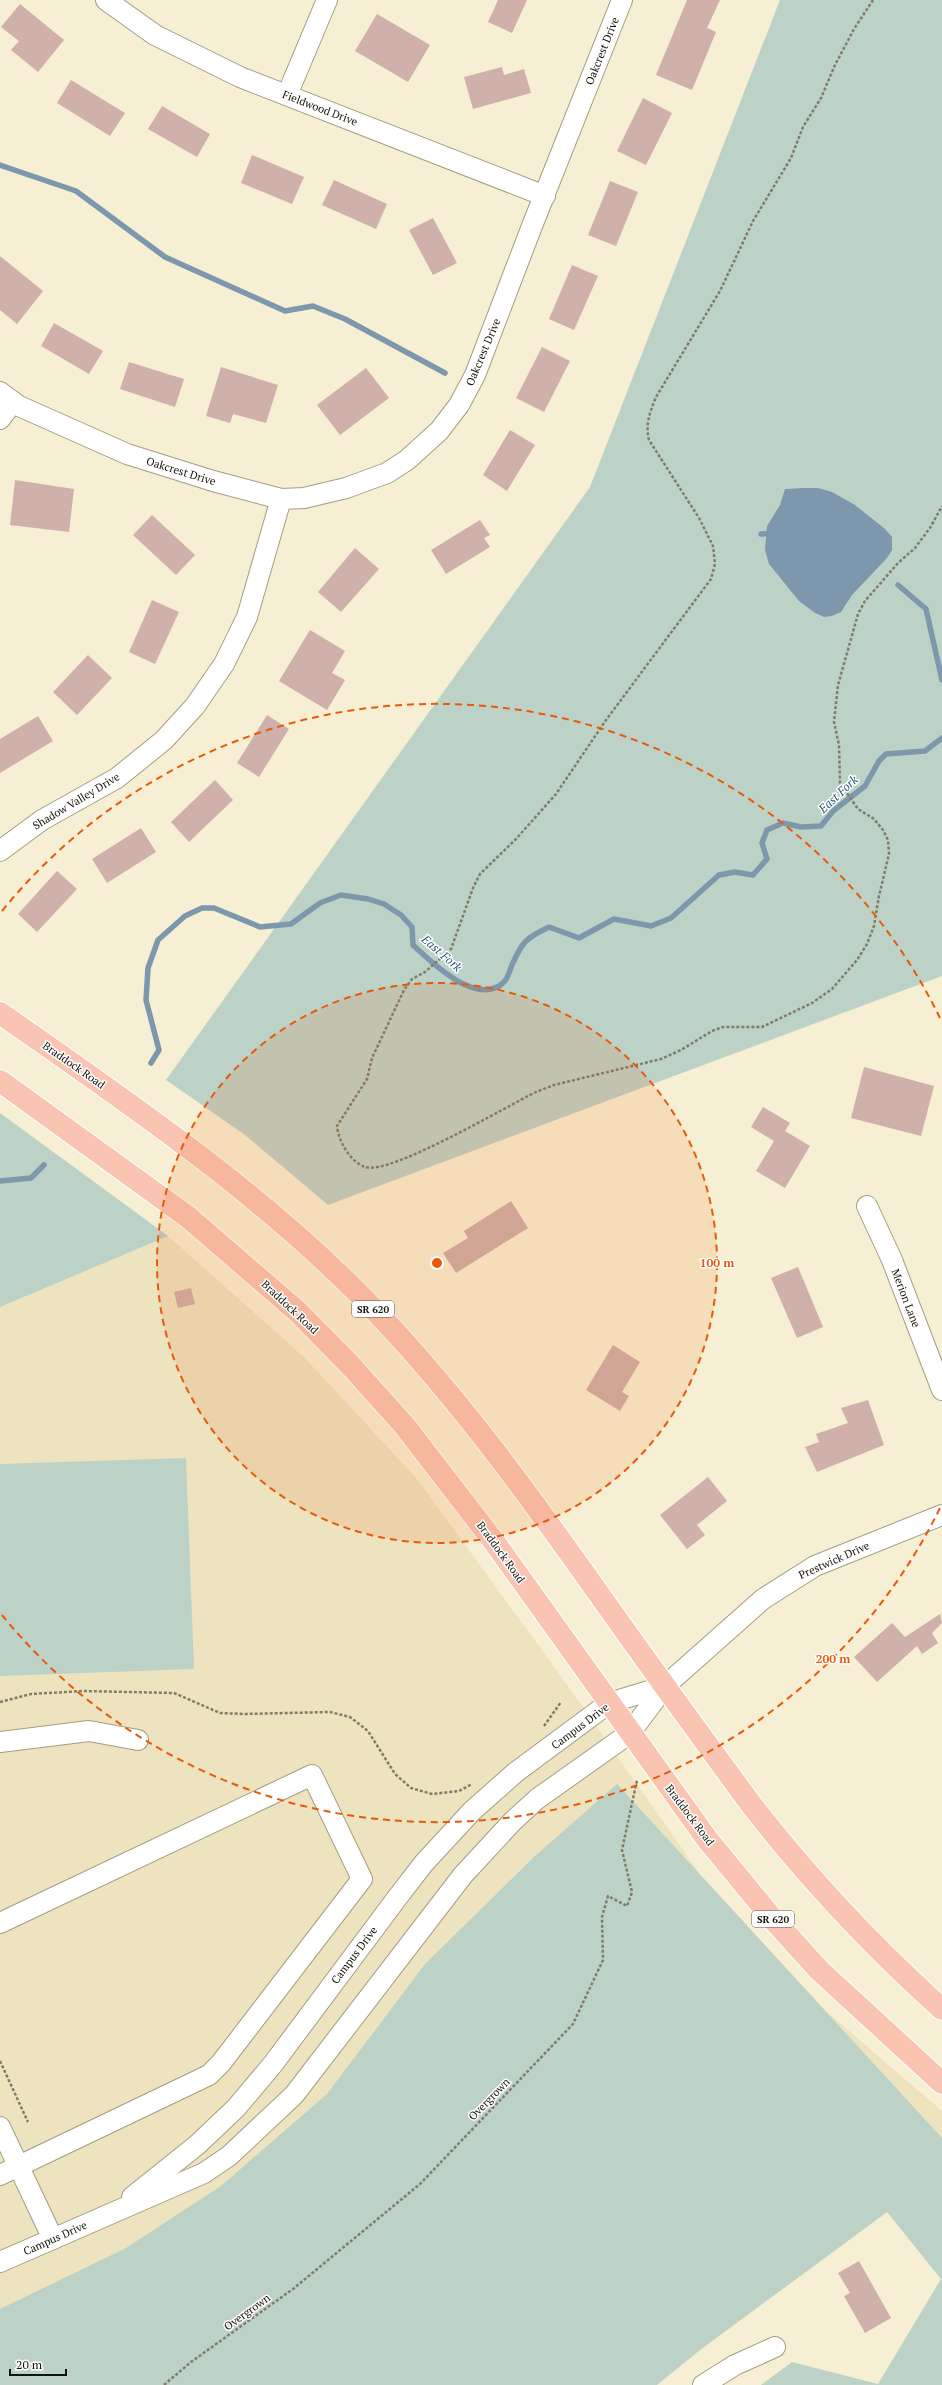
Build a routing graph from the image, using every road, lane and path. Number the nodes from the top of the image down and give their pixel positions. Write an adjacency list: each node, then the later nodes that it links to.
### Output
1 (106, 0): 5 (street, Fieldwood Drive)
2 (327, 0): 5 (street)
3 (622, 0): 6 (street, Oakcrest Drive)
4 (873, 0): 10 (path)
5 (287, 95): 6 (street, Fieldwood Drive)
6 (545, 196): 9 (street, Oakcrest Drive)
7 (7, 397): 8 (street); 9 (street, Oakcrest Drive)
8 (0, 419)
9 (281, 499): 11 (street, Shadow Valley Drive)
10 (942, 506)
11 (0, 851)
12 (0, 1013): 17 (main road, Braddock Road / SR 620)
13 (0, 1081): 20 (main road, Braddock Road / SR 620)
14 (867, 1206): 15 (street, Merion Lane)
15 (942, 1390)
16 (942, 1515): 17 (street, Prestwick Drive)
17 (665, 1686): 20 (street, Campus Drive); 22 (street, Campus Drive); 28 (main road, Braddock Road / SR 620)
18 (0, 1702): 25 (path)
19 (561, 1702): 21 (path)
20 (609, 1703): 22 (main road, Braddock Road / SR 620); 35 (street, Campus Drive)
21 (541, 1729)
22 (630, 1733): 30 (main road, Braddock Road / SR 620); 35 (street, Campus Drive)
23 (138, 1740): 24 (street)
24 (0, 1742)
25 (478, 1780)
26 (637, 1780): 39 (path, Overgrown)
27 (0, 1923): 33 (street)
28 (942, 2009)
29 (0, 2061): 31 (path)
30 (942, 2083)
31 (28, 2122)
32 (0, 2127): 33 (street)
33 (18, 2166): 34 (street); 36 (street)
34 (0, 2175)
35 (110, 2214): 36 (street, Campus Drive)
36 (53, 2239): 37 (street, Campus Drive)
37 (0, 2262)
38 (775, 2347): 40 (street)
39 (164, 2385)
40 (703, 2385)

